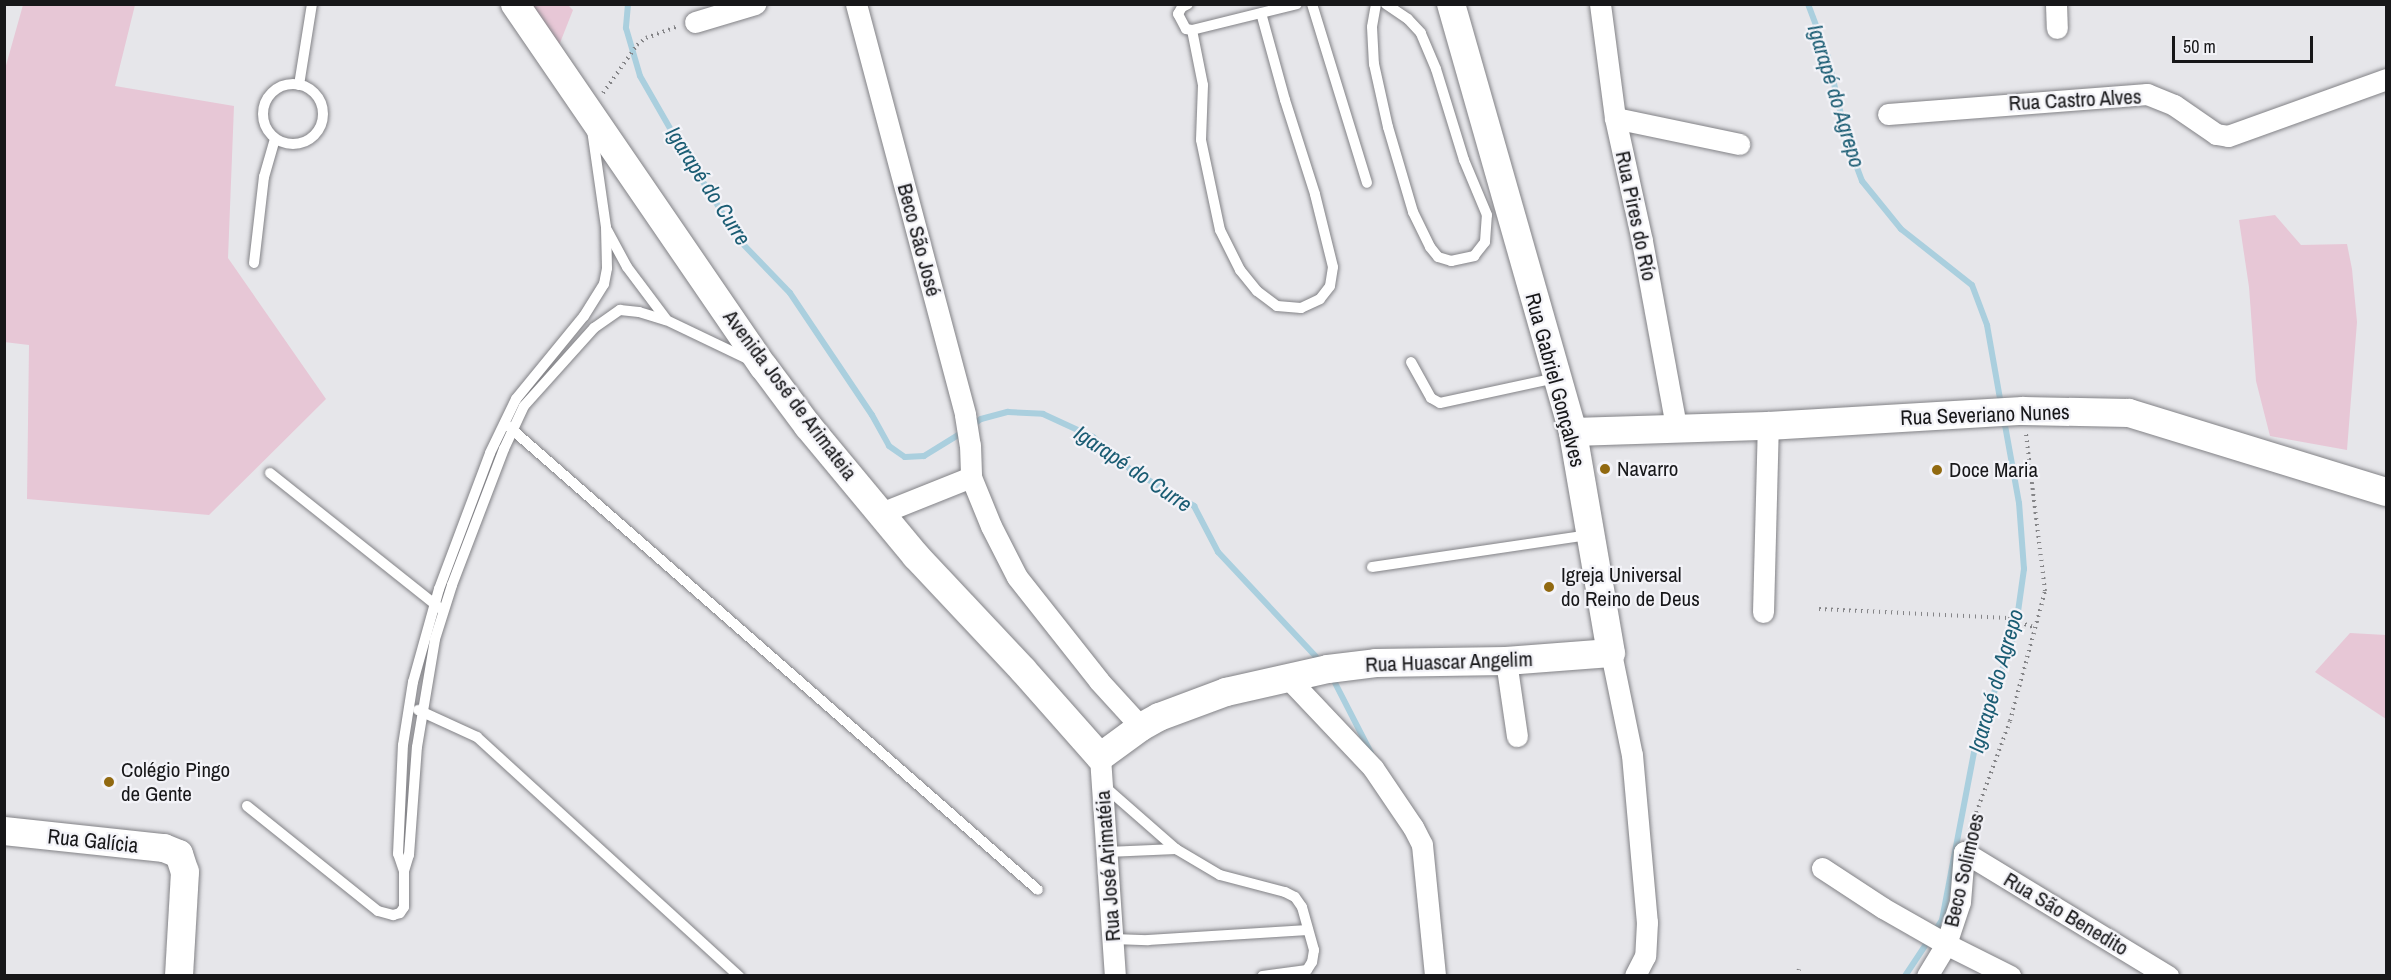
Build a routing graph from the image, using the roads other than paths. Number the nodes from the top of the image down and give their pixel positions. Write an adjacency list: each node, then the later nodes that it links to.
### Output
1 (312, 4): 18 (lane)
2 (515, 4): 19 (street, Avenida José de Arimateia)
3 (755, 4): 14 (street)
4 (856, 4): 36 (street, Beco São José)
5 (1188, 4): 16 (lane)
6 (1297, 4): 13 (lane)
7 (1312, 4): 24 (lane)
8 (1376, 4): 9 (lane)
9 (1386, 4)
10 (1451, 4): 30 (street, Rua Gabriel Gonçalves)
11 (1600, 4): 21 (street, Rua Pires do Río)
12 (2056, 4): 15 (street)
13 (1262, 13): 16 (lane); 16 (lane)
14 (695, 22)
15 (2057, 28)
16 (1192, 30)
17 (2386, 79): 20 (street, Rua Castro Alves)
18 (299, 85): 22 (lane); 22 (lane)
19 (590, 112): 25 (lane); 29 (street, Avenida José de Arimateia)
20 (1888, 114)
21 (1615, 118): 23 (street); 33 (street, Rua Pires do Río)
22 (275, 138): 26 (lane)
23 (1738, 144)
24 (1367, 183)
25 (606, 227): 27 (lane); 32 (lane)
26 (254, 263)
27 (666, 320): 29 (lane); 32 (lane)
28 (1411, 362): 30 (lane)
29 (764, 367): 38 (street, Avenida José de Arimateia)
30 (1556, 378): 34 (street, Rua Gabriel Gonçalves)
31 (1768, 426): 33 (street, Rua Severiano Nunes); 37 (street, Rua Severiano Nunes); 42 (street)
32 (508, 427): 41 (lane); 58 (lane)
33 (1676, 427): 34 (street, Rua Severiano Nunes)
34 (1573, 432): 39 (street, Rua Gabriel Gonçalves)
35 (270, 473): 41 (lane)
36 (971, 477): 38 (street); 48 (street, Beco São José)
37 (2386, 492)
38 (881, 513): 50 (street, Avenida José de Arimateia)
39 (1590, 535): 40 (lane); 43 (street, Rua Gabriel Gonçalves)
40 (1372, 567)
41 (440, 608): 46 (lane); 47 (lane)
42 (1763, 612)
43 (1611, 653): 44 (street, Rua Huascar Angelim); 67 (street, Rua Gabriel Gonçalves)
44 (1506, 661): 45 (street, Rua Huascar Angelim); 49 (street)
45 (1288, 678): 48 (street, Rua Huascar Angelim); 66 (street)
46 (408, 707): 47 (lane); 57 (lane)
47 (422, 711): 57 (lane); 63 (lane)
48 (1141, 727): 50 (street, Rua Huascar Angelim)
49 (1517, 736)
50 (1101, 771): 53 (lane); 54 (street, Rua José Arimatéia)
51 (246, 806): 57 (lane)
52 (4, 831): 62 (street, Rua Galícia)
53 (1176, 849): 54 (lane); 59 (lane)
54 (1107, 852): 60 (street, Rua José Arimatéia)
55 (1964, 852): 61 (street, Beco Solimoes); 70 (street, Rua São Benedito)
56 (1822, 868): 61 (street)
57 (404, 871)
58 (1038, 890)
59 (1308, 930): 60 (lane); 65 (lane)
60 (1113, 939): 64 (street, Rua José Arimatéia)
61 (1946, 944): 68 (street, Beco Solimoes); 69 (street)
62 (179, 975)
63 (739, 975)
64 (1115, 975)
65 (1262, 975)
66 (1435, 975)
67 (1635, 975)
68 (1927, 975)
69 (2010, 975)
70 (2168, 975)

